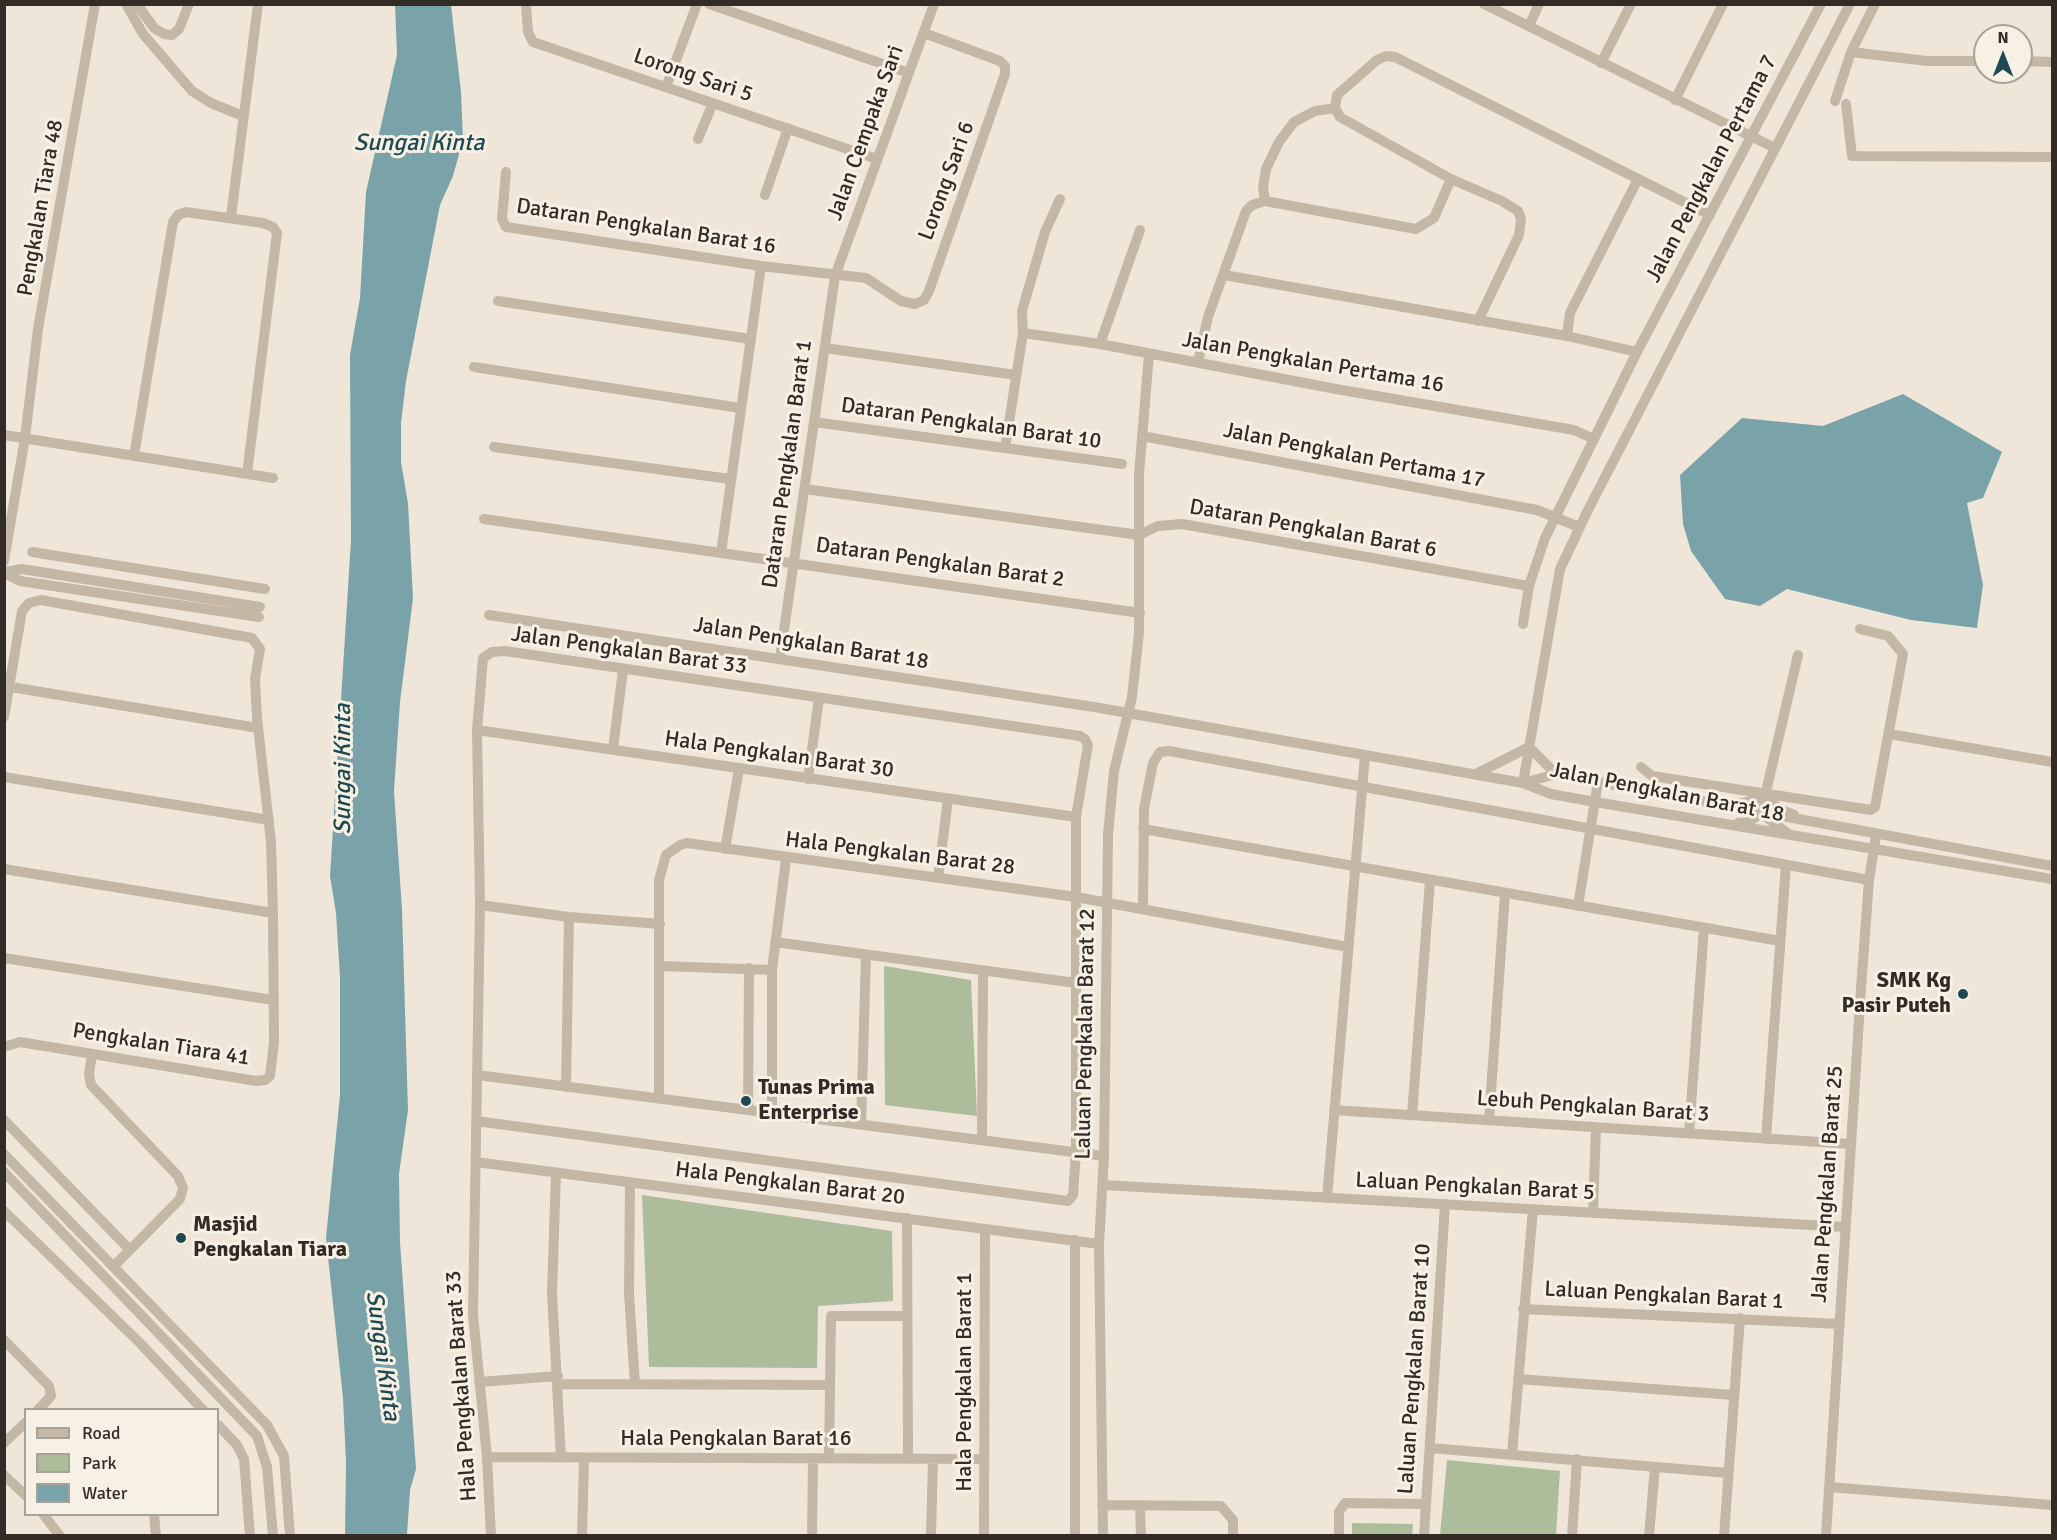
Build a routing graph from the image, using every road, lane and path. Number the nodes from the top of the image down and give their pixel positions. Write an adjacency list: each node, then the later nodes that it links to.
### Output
1 (95, 4): 64 (street, Pengkalan Tiara 48)
2 (126, 4): 29 (street)
3 (137, 4): 4 (street)
4 (189, 4)
5 (258, 4): 29 (street)
6 (526, 4): 25 (street, Lorong Sari 5)
7 (697, 4): 25 (street)
8 (934, 4): 18 (street, Jalan Cempaka Sari)
9 (1484, 4): 17 (street)
10 (1539, 4): 17 (street)
11 (1630, 4): 23 (street)
12 (1723, 4): 26 (street)
13 (1821, 4): 31 (street, Jalan Pengkalan Pertama 7)
14 (1850, 4): 33 (street)
15 (1875, 4): 19 (street)
16 (715, 6): 24 (street)
17 (1529, 26): 23 (street)
18 (924, 33): 24 (street, Jalan Cempaka Sari); 47 (street, Lorong Sari 6)
19 (1851, 52): 20 (street); 34 (street)
20 (1973, 61)
21 (2033, 61): 22 (street)
22 (2052, 62)
23 (1601, 63): 26 (street)
24 (909, 73): 35 (street, Jalan Cempaka Sari)
25 (666, 87): 27 (street, Lorong Sari 5)
26 (1675, 100): 31 (street)
27 (713, 103): 30 (street, Lorong Sari 5); 32 (street)
28 (1335, 108): 37 (street); 38 (street); 41 (street)
29 (243, 116): 43 (street)
30 (788, 128): 35 (street, Lorong Sari 5); 39 (street)
31 (1750, 137): 33 (street); 42 (street, Jalan Pengkalan Pertama 7)
32 (698, 139)
33 (1775, 148): 76 (street)
34 (2052, 157)
35 (877, 159): 47 (street, Jalan Cempaka Sari)
36 (506, 172): 45 (street, Dataran Pengkalan Barat 16)
37 (1451, 179): 41 (street); 49 (street)
38 (1638, 179): 42 (street); 51 (street)
39 (765, 195)
40 (1060, 199): 50 (street)
41 (1264, 201): 46 (street)
42 (1710, 215): 55 (street, Jalan Pengkalan Pertama 7)
43 (231, 218): 68 (street); 70 (street)
44 (1140, 230): 53 (street)
45 (761, 266): 47 (street, Dataran Pengkalan Barat 16); 52 (street)
46 (1224, 275): 49 (street); 57 (street)
47 (835, 276): 54 (street, Dataran Pengkalan Barat 1)
48 (498, 301): 52 (street)
49 (1478, 321): 51 (street)
50 (1023, 333): 53 (street, Jalan Pengkalan Pertama 16); 59 (street)
51 (1567, 336): 55 (street)
52 (750, 339): 60 (street)
53 (1100, 344): 56 (street, Jalan Pengkalan Pertama 16)
54 (825, 348): 59 (street); 61 (street, Dataran Pengkalan Barat 1)
55 (1637, 352): 65 (street, Jalan Pengkalan Pertama 7)
56 (1149, 354): 57 (street, Jalan Pengkalan Pertama 16); 63 (street, Laluan Pengkalan Barat 12)
57 (1198, 362): 65 (street, Jalan Pengkalan Pertama 16)
58 (474, 367): 60 (street)
59 (1016, 375): 67 (street)
60 (740, 408): 72 (street)
61 (814, 422): 67 (street, Dataran Pengkalan Barat 10); 73 (street, Dataran Pengkalan Barat 1)
62 (4, 435): 64 (street)
63 (1142, 436): 74 (street, Jalan Pengkalan Pertama 17); 77 (street, Laluan Pengkalan Barat 12)
64 (25, 438): 68 (street); 80 (street, Pengkalan Tiara 48)
65 (1594, 439): 74 (street, Jalan Pengkalan Pertama 7)
66 (494, 447): 72 (street)
67 (1005, 448): 69 (street, Dataran Pengkalan Barat 10)
68 (134, 456): 70 (street)
69 (1122, 464)
70 (247, 474): 71 (street)
71 (273, 478)
72 (730, 479): 79 (street)
73 (805, 489): 77 (street, Dataran Pengkalan Barat 6); 81 (street, Dataran Pengkalan Barat 1)
74 (1556, 518): 76 (street, Jalan Pengkalan Pertama 17); 84 (street, Jalan Pengkalan Pertama 7)
75 (484, 519): 79 (street, Dataran Pengkalan Barat 2)
76 (1579, 528): 102 (street)
77 (1139, 535): 84 (street, Dataran Pengkalan Barat 6); 88 (street, Laluan Pengkalan Barat 12)
78 (32, 552): 82 (street)
79 (721, 553): 81 (street, Dataran Pengkalan Barat 2)
80 (4, 561)
81 (795, 562): 88 (street, Dataran Pengkalan Barat 2); 93 (street, Dataran Pengkalan Barat 1)
82 (153, 571): 85 (street); 86 (street)
83 (4, 572): 86 (street)
84 (1529, 586): 90 (street, Jalan Pengkalan Pertama 7)
85 (264, 589)
86 (150, 595): 87 (street)
87 (259, 612)
88 (1140, 613): 97 (street, Laluan Pengkalan Barat 12)
89 (489, 615): 93 (street, Jalan Pengkalan Barat 18)
90 (1523, 624)
91 (1860, 628): 101 (street)
92 (1798, 655): 115 (street)
93 (780, 658): 97 (street, Jalan Pengkalan Barat 18)
94 (623, 670): 96 (street, Jalan Pengkalan Barat 33); 100 (street, Jalan Pengkalan Barat 33); 103 (street)
95 (11, 687): 98 (street); 99 (street); 99 (street)
96 (819, 698): 111 (street); 120 (street, Jalan Pengkalan Barat 33)
97 (1127, 713): 104 (street, Jalan Pengkalan Barat 18); 141 (street, Laluan Pengkalan Barat 12)
98 (4, 717)
99 (258, 728): 121 (street)
100 (477, 730): 103 (street, Hala Pengkalan Barat 30); 142 (street, Jalan Pengkalan Barat 33)
101 (1889, 734): 105 (street); 115 (street)
102 (1529, 747): 108 (street); 109 (street); 113 (street)
103 (613, 749): 107 (street, Hala Pengkalan Barat 30)
104 (1365, 755): 109 (street, Jalan Pengkalan Barat 18); 114 (street)
105 (2052, 762)
106 (1641, 767): 115 (street)
107 (739, 769): 111 (street, Hala Pengkalan Barat 30); 128 (street)
108 (1556, 774): 112 (street, Jalan Pengkalan Barat 18); 113 (street, Jalan Pengkalan Barat 18)
109 (1475, 775): 113 (street, Jalan Pengkalan Barat 18)
110 (4, 777): 121 (street)
111 (808, 779): 116 (street, Hala Pengkalan Barat 30)
112 (1598, 782): 117 (street); 118 (street, Jalan Pengkalan Barat 18)
113 (1523, 783): 117 (street, Jalan Pengkalan Barat 18)
114 (1362, 787): 124 (street); 125 (street); 133 (street)
115 (1765, 794): 118 (street); 119 (street); 122 (street)
116 (948, 799): 120 (street, Hala Pengkalan Barat 30); 135 (street)
117 (1594, 802): 123 (street, Jalan Pengkalan Barat 18); 125 (street)
118 (1711, 804): 119 (street, Jalan Pengkalan Barat 18)
119 (1761, 813): 122 (street, Jalan Pengkalan Barat 18); 123 (street); 127 (street)
120 (1076, 817): 140 (street)
121 (269, 820): 145 (street)
122 (1813, 823): 126 (street, Jalan Pengkalan Barat 18)
123 (1719, 824): 127 (street, Jalan Pengkalan Barat 18)
124 (1143, 829): 133 (street); 144 (street)
125 (1590, 829): 131 (street); 143 (street)
126 (1876, 835): 129 (street, Jalan Pengkalan Barat 25); 132 (street, Jalan Pengkalan Barat 18)
127 (1796, 838): 129 (street, Jalan Pengkalan Barat 18)
128 (725, 849): 130 (street, Hala Pengkalan Barat 28); 147 (street, Hala Pengkalan Barat 28)
129 (1874, 850): 136 (street, Jalan Pengkalan Barat 18); 138 (street, Jalan Pengkalan Barat 25)
130 (786, 859): 135 (street, Hala Pengkalan Barat 28); 150 (street)
131 (1786, 865): 138 (street); 149 (street)
132 (2052, 866)
133 (1355, 867): 137 (street); 151 (street)
134 (4, 869): 145 (street)
135 (938, 878): 140 (street, Hala Pengkalan Barat 28)
136 (2052, 879)
137 (1430, 880): 139 (street); 168 (street)
138 (1869, 880): 177 (street, Jalan Pengkalan Barat 25)
139 (1504, 893): 143 (street); 170 (street)
140 (1076, 897): 141 (street, Hala Pengkalan Barat 28); 158 (street)
141 (1107, 902): 144 (street, Hala Pengkalan Barat 28); 180 (street, Laluan Pengkalan Barat 12)
142 (480, 905): 146 (street); 162 (street, Jalan Pengkalan Barat 33)
143 (1578, 906): 148 (street)
144 (1143, 909): 151 (street, Hala Pengkalan Barat 28)
145 (273, 914): 159 (street)
146 (569, 917): 147 (street); 163 (street)
147 (660, 924): 154 (street)
148 (1704, 928): 149 (street); 174 (street)
149 (1780, 941): 175 (street)
150 (776, 942): 152 (street); 156 (street)
151 (1348, 947): 166 (street)
152 (866, 955): 157 (street); 172 (street)
153 (4, 958): 159 (street)
154 (661, 966): 155 (street); 164 (street)
155 (749, 968): 156 (street); 165 (street)
156 (772, 970): 167 (street)
157 (983, 972): 158 (street); 176 (street)
158 (1076, 983): 178 (street)
159 (273, 1000): 161 (street, Pengkalan Tiara 41)
160 (4, 1047): 161 (street, Pengkalan Tiara 41)
161 (92, 1054): 196 (street)
162 (477, 1075): 163 (street); 171 (street, Jalan Pengkalan Barat 33)
163 (566, 1087): 164 (street)
164 (659, 1099): 165 (street)
165 (748, 1110): 167 (street)
166 (1334, 1110): 168 (street, Lebuh Pengkalan Barat 3); 186 (street)
167 (772, 1113): 172 (street)
168 (1412, 1115): 170 (street, Lebuh Pengkalan Barat 3)
169 (4, 1120): 196 (street)
170 (1490, 1120): 173 (street, Lebuh Pengkalan Barat 3)
171 (476, 1121): 178 (street); 181 (street, Jalan Pengkalan Barat 33)
172 (861, 1125): 176 (street)
173 (1596, 1127): 174 (street, Lebuh Pengkalan Barat 3); 190 (street)
174 (1689, 1133): 175 (street, Lebuh Pengkalan Barat 3)
175 (1766, 1138): 177 (street, Lebuh Pengkalan Barat 3)
176 (982, 1140): 178 (street)
177 (1850, 1144): 192 (street, Jalan Pengkalan Barat 25)
178 (1076, 1152): 180 (street)
179 (4, 1154): 197 (street)
180 (1104, 1156): 185 (street, Laluan Pengkalan Barat 12)
181 (476, 1162): 183 (street, Hala Pengkalan Barat 20); 208 (street, Hala Pengkalan Barat 33)
182 (4, 1172): 203 (street)
183 (556, 1173): 184 (street, Hala Pengkalan Barat 20); 207 (street)
184 (630, 1182): 191 (street, Hala Pengkalan Barat 20); 209 (street)
185 (1104, 1185): 186 (street, Laluan Pengkalan Barat 5); 195 (street, Laluan Pengkalan Barat 12)
186 (1327, 1198): 187 (street, Laluan Pengkalan Barat 5)
187 (1445, 1204): 188 (street, Laluan Pengkalan Barat 5); 217 (street, Laluan Pengkalan Barat 10)
188 (1533, 1209): 190 (street, Laluan Pengkalan Barat 5); 198 (street)
189 (4, 1211): 205 (street)
190 (1593, 1213): 192 (street, Laluan Pengkalan Barat 5)
191 (907, 1218): 193 (street, Hala Pengkalan Barat 20); 199 (street)
192 (1845, 1227): 201 (street, Jalan Pengkalan Barat 25)
193 (985, 1229): 194 (street, Hala Pengkalan Barat 20); 226 (street, Hala Pengkalan Barat 1)
194 (1075, 1240): 195 (street, Hala Pengkalan Barat 20); 249 (street)
195 (1100, 1244): 234 (street, Laluan Pengkalan Barat 12)
196 (129, 1249): 197 (street)
197 (113, 1267): 202 (street)
198 (1523, 1309): 200 (street, Laluan Pengkalan Barat 1); 206 (street)
199 (907, 1316): 210 (street); 224 (street)
200 (1740, 1318): 201 (street, Laluan Pengkalan Barat 1); 211 (street)
201 (1839, 1323): 231 (street, Jalan Pengkalan Barat 25)
202 (168, 1324): 203 (street); 243 (street)
203 (158, 1333): 205 (street); 242 (street)
204 (4, 1340): 212 (street)
205 (142, 1346): 213 (street)
206 (1518, 1379): 211 (street); 218 (street)
207 (558, 1380): 208 (street); 209 (street); 220 (street)
208 (479, 1382): 219 (street, Hala Pengkalan Barat 33)
209 (635, 1384): 210 (street)
210 (830, 1385): 223 (street)
211 (1734, 1395): 229 (street)
212 (40, 1408)
213 (201, 1408)
214 (24, 1424): 216 (street)
215 (219, 1426): 241 (street)
216 (4, 1443)
217 (1430, 1448): 218 (street); 233 (street, Laluan Pengkalan Barat 10)
218 (1512, 1454): 227 (street)
219 (487, 1457): 220 (street, Hala Pengkalan Barat 16); 244 (street, Hala Pengkalan Barat 33)
220 (561, 1458): 221 (street, Hala Pengkalan Barat 16)
221 (584, 1458): 222 (street, Hala Pengkalan Barat 16); 245 (street)
222 (813, 1458): 223 (street, Hala Pengkalan Barat 16); 246 (street)
223 (828, 1458): 224 (street, Hala Pengkalan Barat 16)
224 (908, 1458): 225 (street, Hala Pengkalan Barat 16)
225 (933, 1459): 226 (street, Hala Pengkalan Barat 16); 247 (street)
226 (984, 1459): 248 (street, Hala Pengkalan Barat 1)
227 (1577, 1459): 228 (street); 255 (street)
228 (1654, 1467): 229 (street); 256 (street)
229 (1728, 1473): 257 (street)
230 (4, 1475): 232 (street)
231 (1829, 1488): 235 (street); 258 (street, Jalan Pengkalan Barat 25)
232 (24, 1493)
233 (1426, 1504): 253 (street); 254 (street, Laluan Pengkalan Barat 10)
234 (1102, 1505): 236 (street); 250 (street, Laluan Pengkalan Barat 12)
235 (2052, 1505)
236 (1140, 1506): 251 (street); 252 (street)
237 (44, 1516): 239 (street)
238 (154, 1516): 240 (street)
239 (60, 1536)
240 (156, 1536)
241 (250, 1536)
242 (273, 1536)
243 (290, 1536)
244 (491, 1536)
245 (582, 1536)
246 (812, 1536)
247 (931, 1536)
248 (984, 1536)
249 (1075, 1536)
250 (1103, 1536)
251 (1141, 1536)
252 (1233, 1536)
253 (1339, 1536)
254 (1424, 1536)
255 (1572, 1536)
256 (1649, 1536)
257 (1724, 1536)
258 (1826, 1536)

